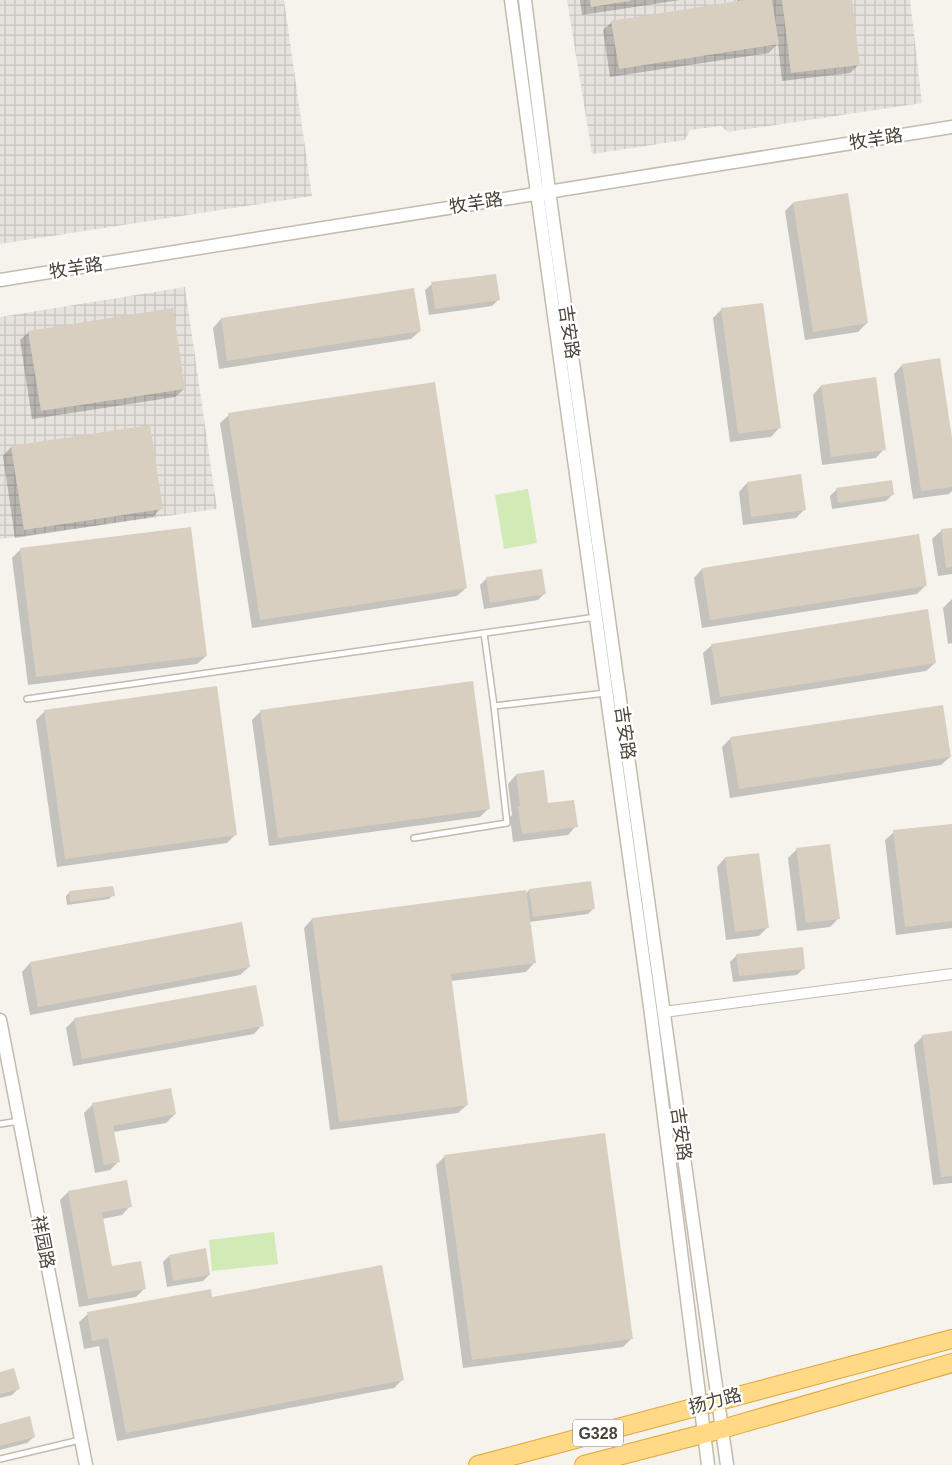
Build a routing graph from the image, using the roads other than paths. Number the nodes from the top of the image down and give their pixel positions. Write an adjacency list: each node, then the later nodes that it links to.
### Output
1 (512, 0): 4 (street, 吉安路)
2 (524, 0): 4 (street, 吉安路)
3 (952, 127): 4 (street, 牧羊路)
4 (543, 192): 5 (street, 牧羊路); 6 (street, 吉安路)
5 (0, 280)
6 (602, 616): 7 (lane); 8 (street, 吉安路)
7 (484, 633): 9 (lane); 10 (lane)
8 (613, 693): 10 (lane); 13 (street, 吉安路); 20 (street, 吉安路)
9 (27, 699)
10 (494, 706): 11 (lane)
11 (414, 838)
12 (952, 974): 13 (street)
13 (664, 1012): 19 (street, 吉安路)
14 (0, 1020): 15 (street, 祥园路)
15 (19, 1120): 16 (lane); 23 (street, 祥园路)
16 (0, 1124)
17 (952, 1339): 19 (highway, 扬力路 / G328)
18 (952, 1363): 21 (highway, 扬力路 / G328)
19 (719, 1400): 20 (highway, 扬力路 / G328); 21 (street, 吉安路)
20 (700, 1405): 22 (street, 吉安路); 26 (highway, 扬力路 / G328)
21 (722, 1429): 22 (highway, 扬力路 / G328); 29 (street, 吉安路)
22 (704, 1434): 27 (highway, 扬力路 / G328); 28 (street, 吉安路)
23 (81, 1439): 24 (lane); 25 (street, 祥园路)
24 (0, 1459)
25 (86, 1465)
26 (478, 1465)
27 (584, 1465)
28 (708, 1465)
29 (727, 1465)

